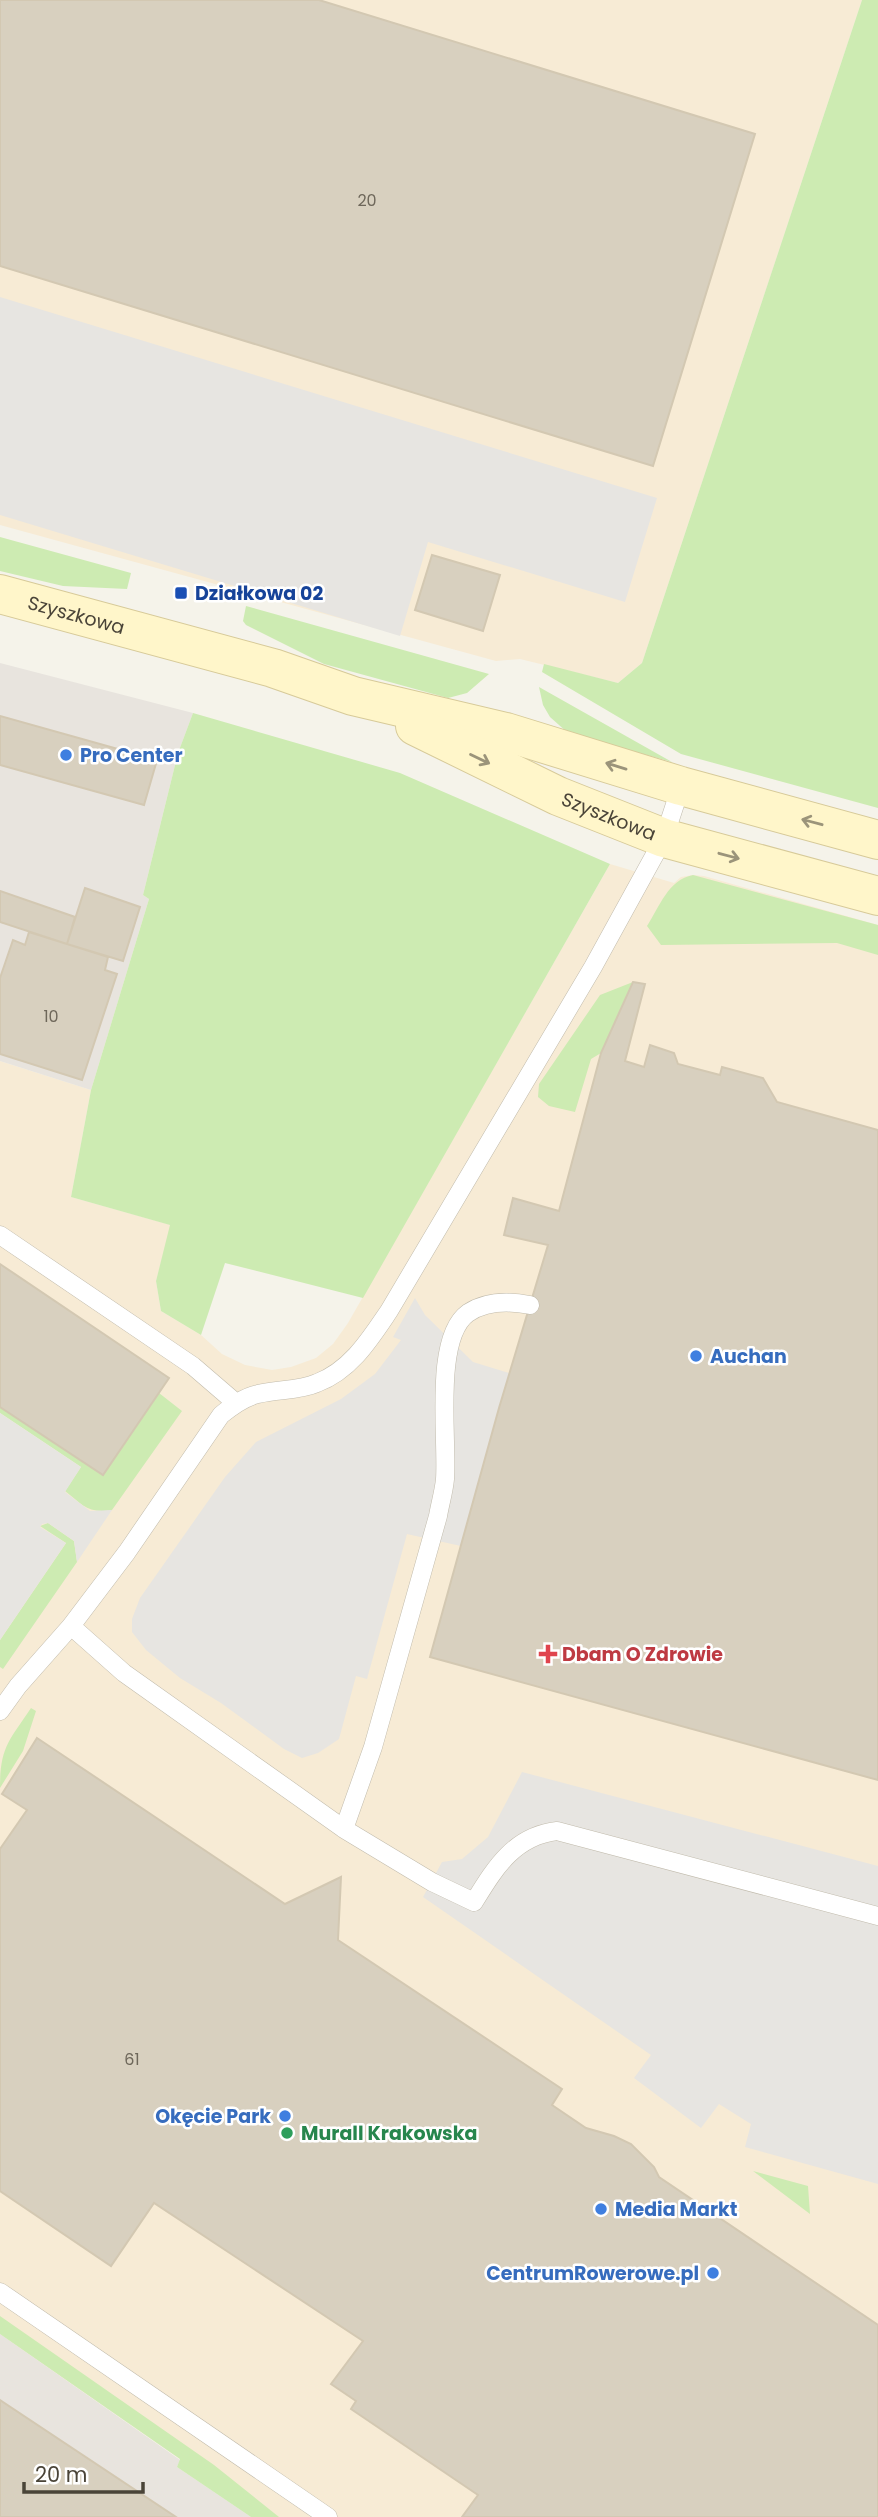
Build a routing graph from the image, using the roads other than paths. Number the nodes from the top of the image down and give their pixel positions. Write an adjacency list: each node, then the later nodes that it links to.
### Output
1 (0, 594): 2 (street, Szyszkowa)
2 (353, 696): 3 (street, Szyszkowa, one-way to 2); 4 (street, Szyszkowa, one-way to 4)
3 (681, 786): 4 (lane); 5 (street, Szyszkowa, one-way to 3)
4 (664, 838): 6 (street, Szyszkowa, one-way to 6); 9 (lane)
5 (878, 840)
6 (878, 895)
7 (0, 1235): 9 (lane)
8 (530, 1305): 12 (lane)
9 (236, 1403): 10 (lane)
10 (71, 1626): 11 (lane); 12 (lane)
11 (0, 1711)
12 (344, 1829): 13 (lane)
13 (878, 1916)
14 (0, 2292): 15 (lane)
15 (328, 2517)

